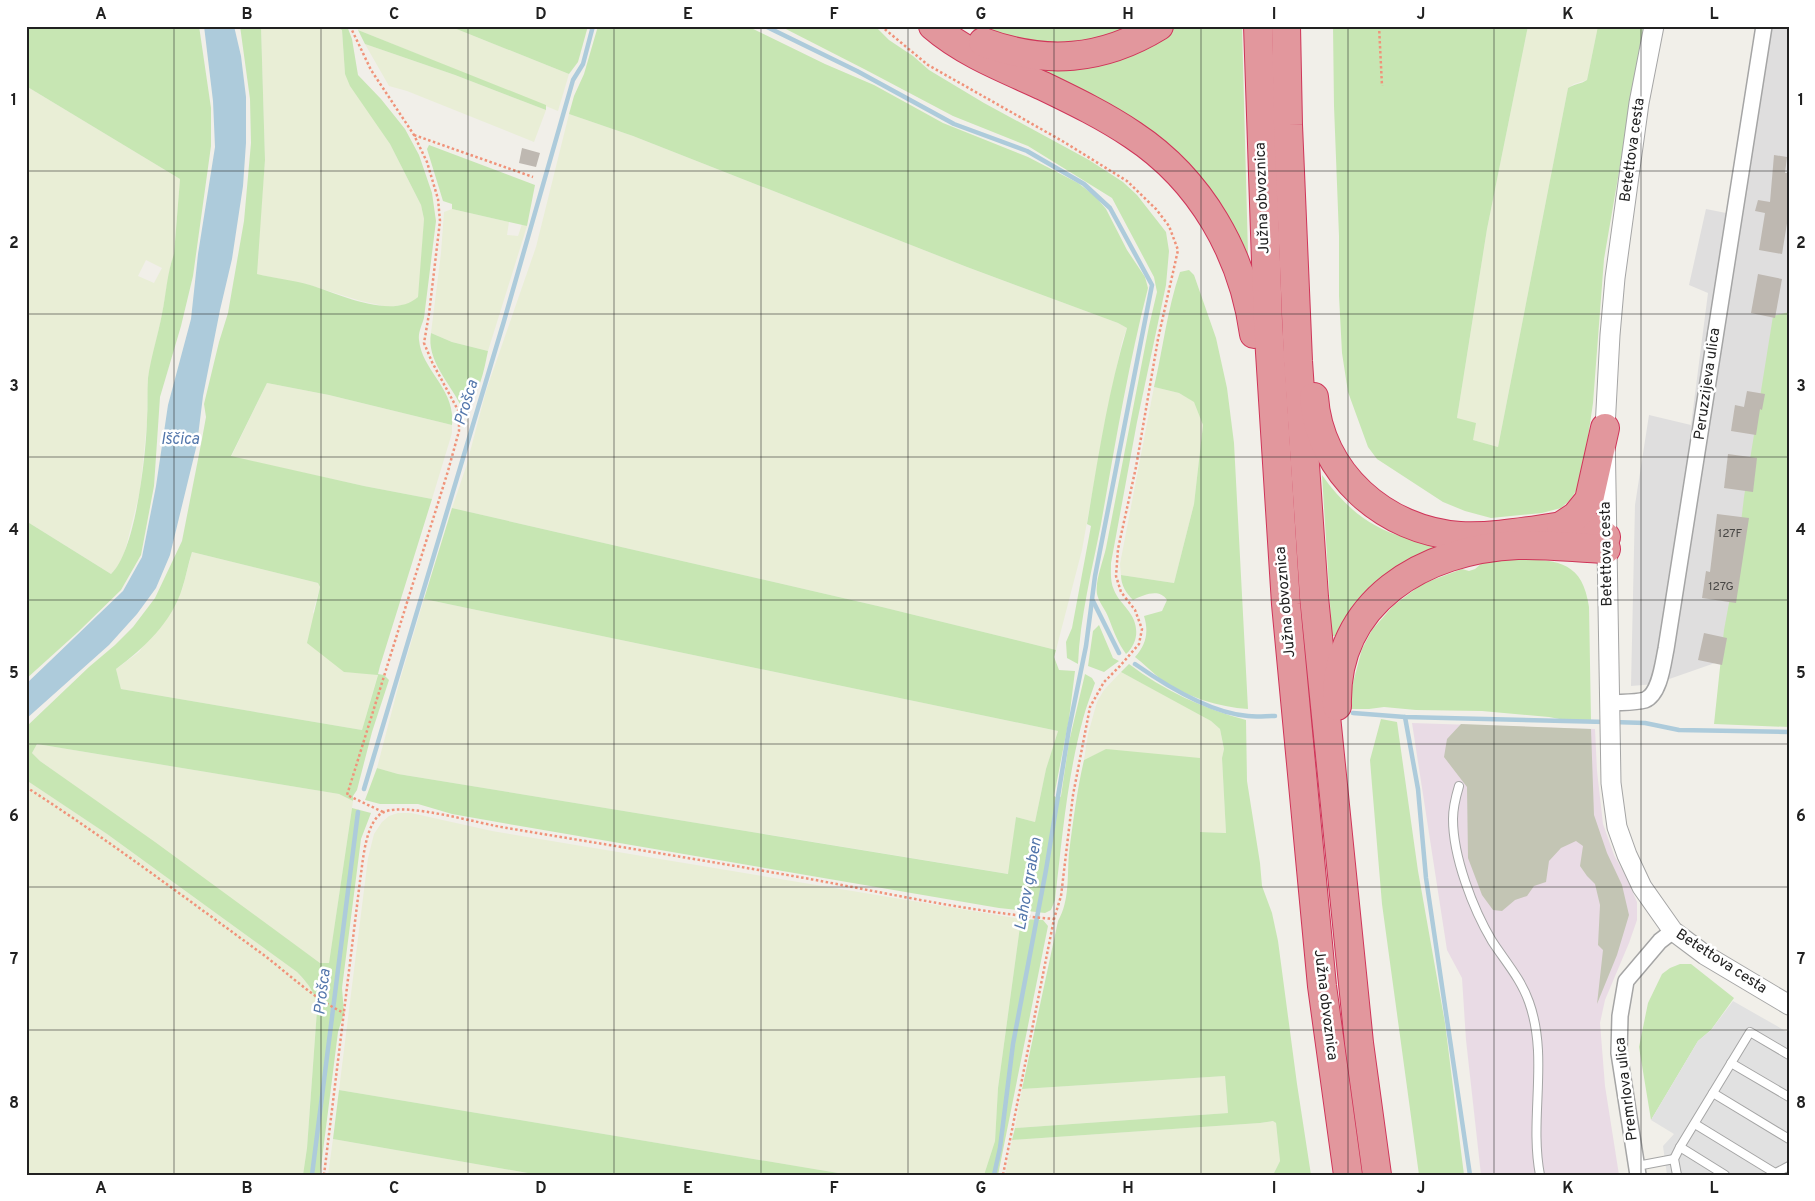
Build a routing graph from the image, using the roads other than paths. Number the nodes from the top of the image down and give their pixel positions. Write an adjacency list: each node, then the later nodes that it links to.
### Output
1 (933, 26): 10 (highway)
2 (953, 26): 3 (highway)
3 (1159, 26)
4 (1258, 26): 10 (highway, Južna obvoznica)
5 (1286, 26): 8 (highway, Južna obvoznica)
6 (1654, 26): 9 (street, Betettova cesta)
7 (1764, 26): 13 (street, Peruzzijeva ulica)
8 (1294, 282): 11 (highway); 17 (highway, Južna obvoznica)
9 (1605, 428): 11 (highway); 12 (street, Betettova cesta)
10 (1274, 442): 29 (highway, Južna obvoznica)
11 (1561, 526): 12 (highway)
12 (1606, 543): 13 (street, Betettova cesta); 17 (highway)
13 (1609, 708): 15 (street, Betettova cesta)
14 (1459, 786): 31 (lane)
15 (1673, 931): 16 (street, Betettova cesta); 27 (street, Premrlova ulica)
16 (1789, 1005)
17 (1359, 1044): 30 (highway, Južna obvoznica)
18 (1789, 1054): 19 (lane)
19 (1731, 1063): 20 (lane); 21 (lane)
20 (1713, 1093): 22 (lane); 23 (lane)
21 (1789, 1097)
22 (1695, 1124): 24 (lane); 28 (lane)
23 (1789, 1139)
24 (1680, 1147): 25 (lane); 33 (lane)
25 (1674, 1159): 27 (lane); 32 (lane)
26 (1789, 1166): 28 (lane)
27 (1637, 1170)
28 (1773, 1174)
29 (1348, 1175)
30 (1377, 1175)
31 (1540, 1175)
32 (1677, 1175)
33 (1725, 1175)

